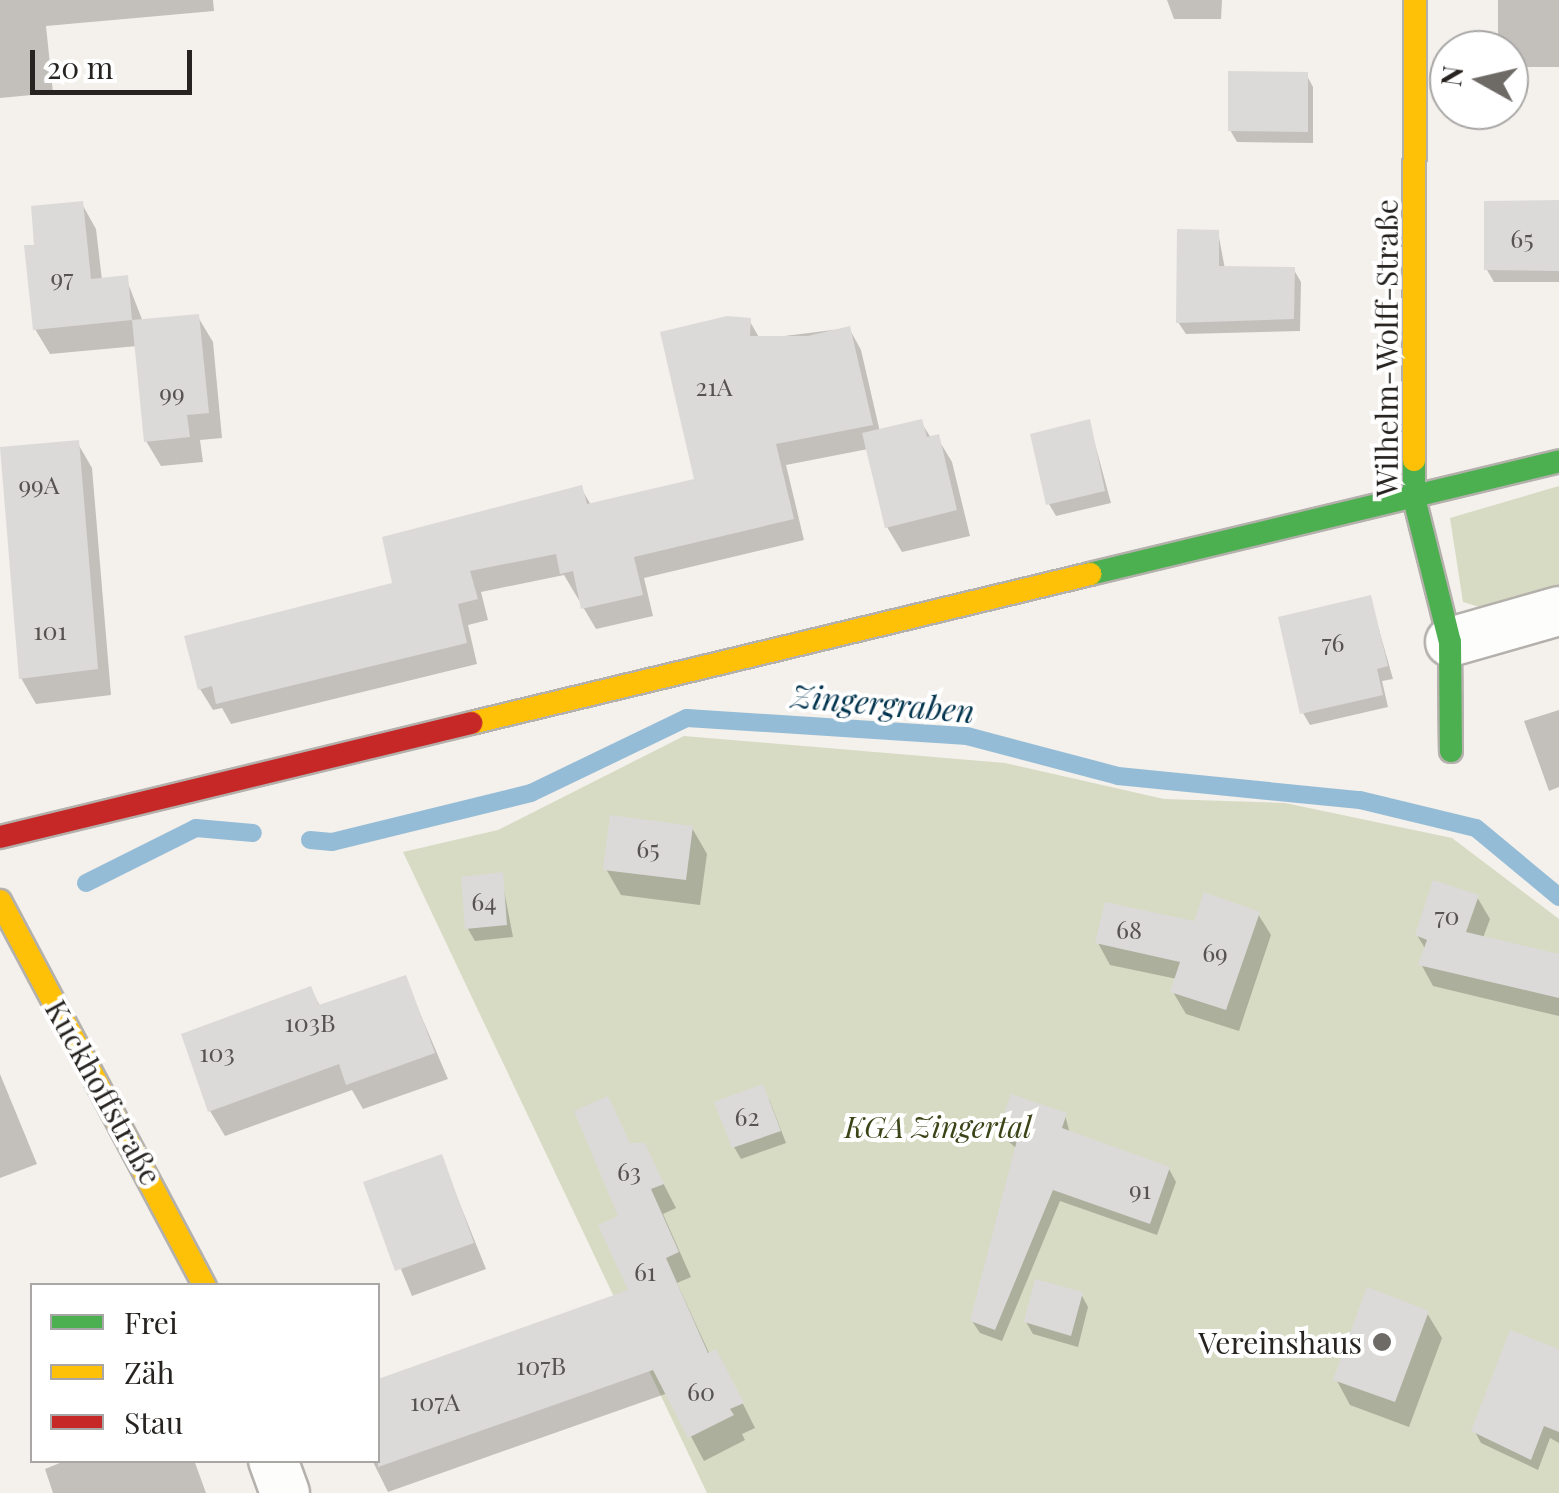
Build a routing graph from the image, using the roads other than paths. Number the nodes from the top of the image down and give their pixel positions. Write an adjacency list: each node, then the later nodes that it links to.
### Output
1 (1415, 0): 3 (street, Wilhelm-Wolff-Straße)
2 (1559, 461): 3 (street)
3 (1414, 498): 5 (street, Wilhelm-Wolff-Straße); 7 (street)
4 (1559, 611): 5 (street)
5 (1450, 642): 6 (street, Wilhelm-Wolff-Straße)
6 (1452, 751)
7 (0, 837)
8 (0, 901): 9 (street, Kuckhoffstraße)
9 (203, 1283)
10 (274, 1463): 11 (street)
11 (285, 1493)

